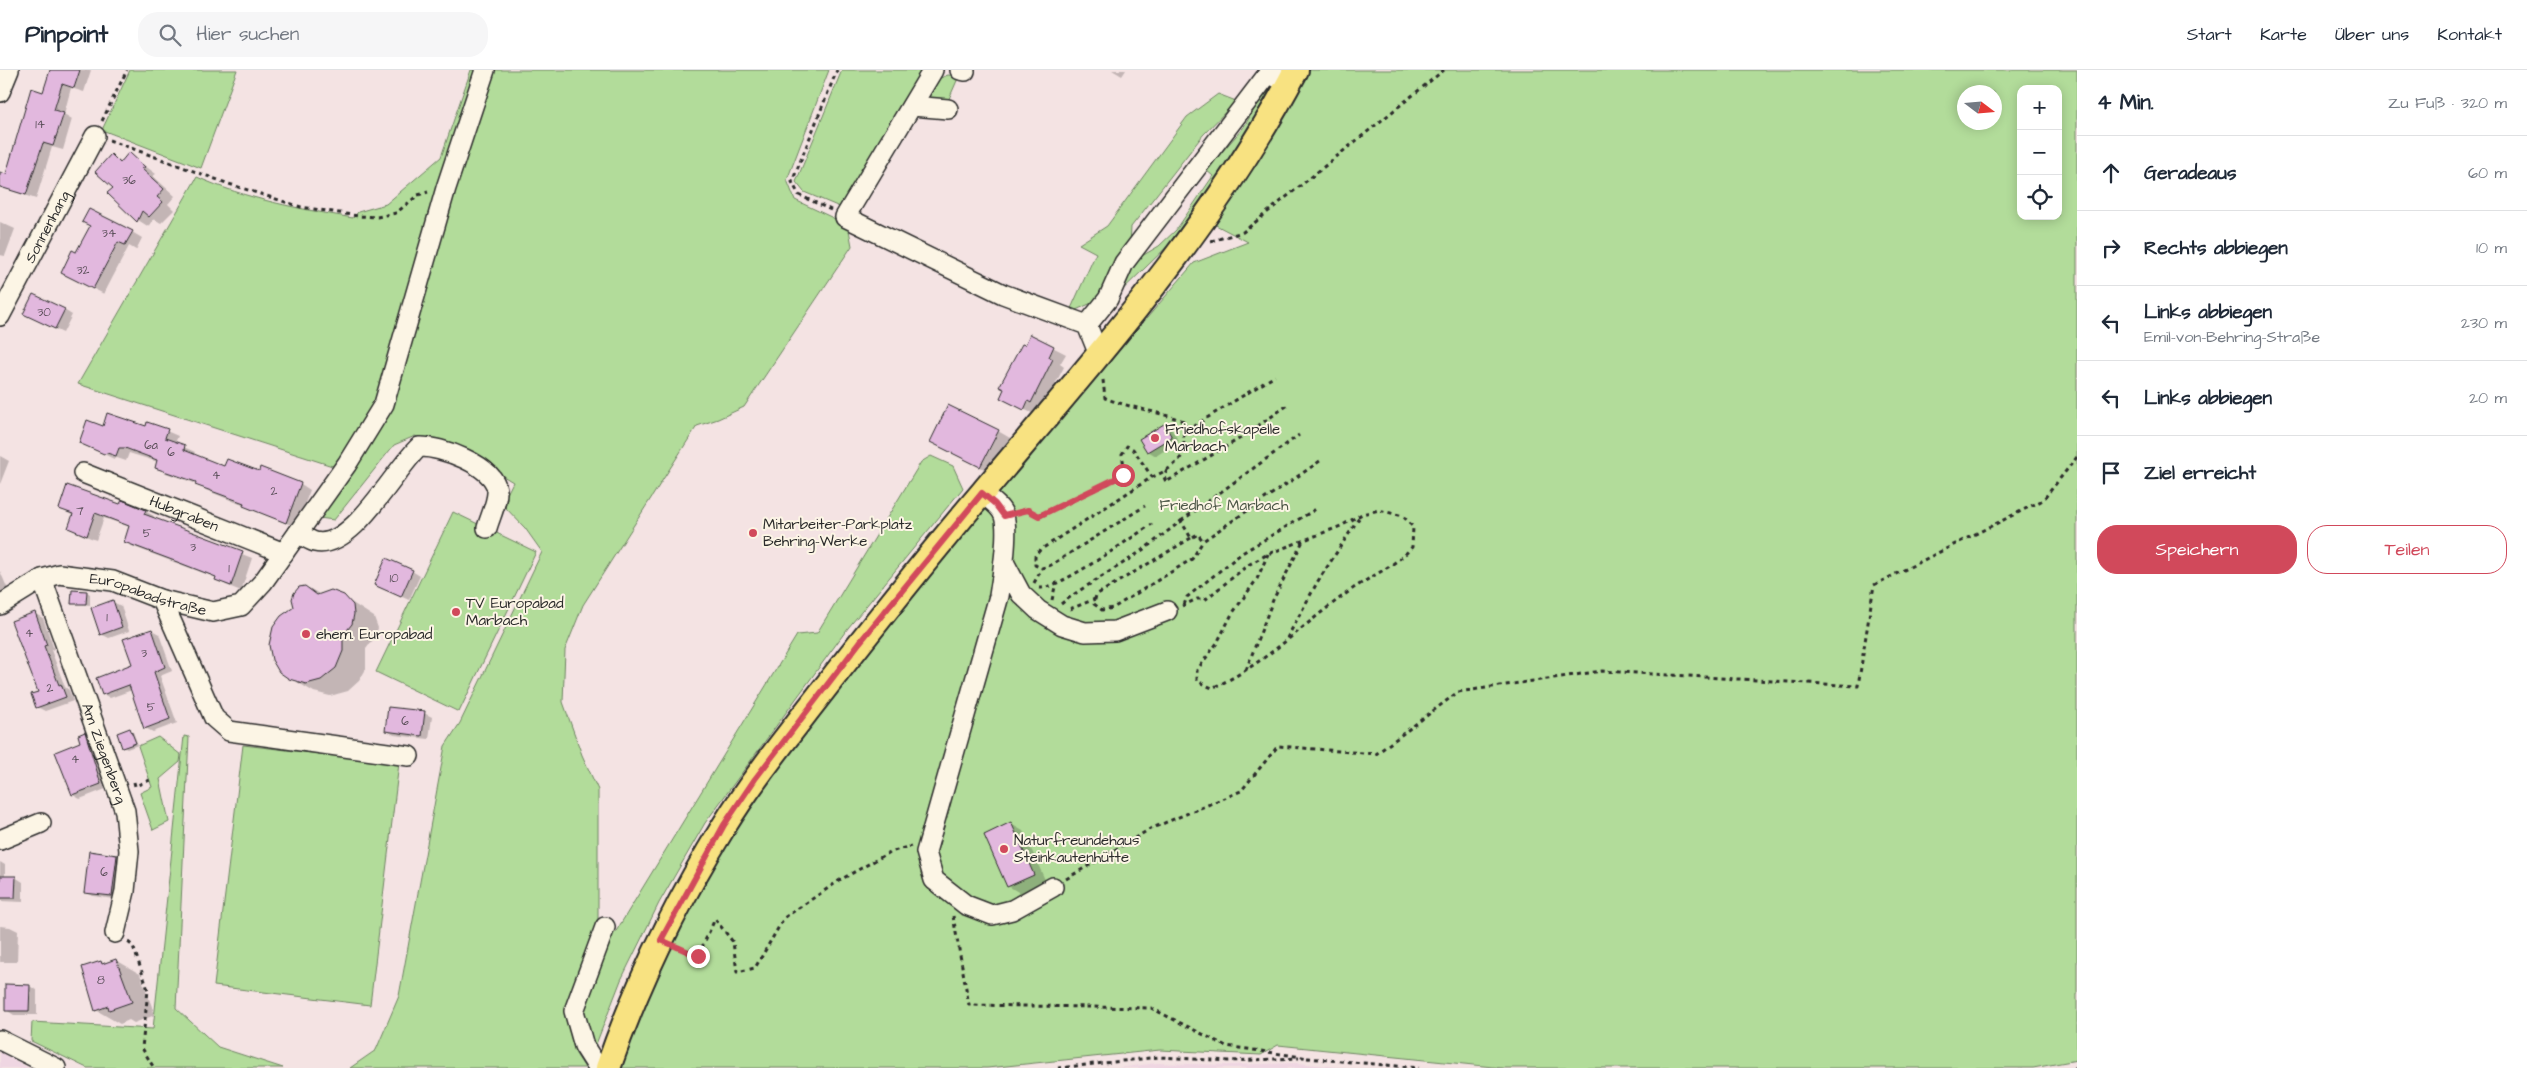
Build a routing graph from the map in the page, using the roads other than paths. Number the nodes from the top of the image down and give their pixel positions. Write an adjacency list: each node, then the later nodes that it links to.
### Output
1 (9, 70): 5 (street)
2 (485, 70): 15 (street, Europabadstraße)
3 (933, 70): 6 (street)
4 (1293, 76): 10 (street); 11 (main road)
5 (0, 92)
6 (912, 106): 7 (street); 10 (street)
7 (948, 109)
8 (95, 136): 9 (street, Sonnenhang)
9 (0, 316)
10 (1087, 325): 11 (street)
11 (1099, 356): 13 (main road)
12 (83, 473): 16 (street, Hubgraben)
13 (982, 493): 17 (street); 31 (main road)
14 (487, 528): 15 (street)
15 (298, 533): 16 (street, Europabadstraße)
16 (284, 553): 19 (street, Europabadstraße)
17 (1004, 562): 21 (street); 25 (street)
18 (42, 579): 19 (street, Europabadstraße); 20 (street, Europabadstraße); 27 (street, Am Ziegenberg)
19 (162, 600): 22 (street)
20 (0, 605)
21 (1176, 608)
22 (409, 756)
23 (41, 823): 24 (street)
24 (0, 840)
25 (1053, 887)
26 (605, 927): 30 (street)
27 (115, 933)
28 (0, 1040): 29 (street)
29 (56, 1068)
30 (598, 1068)
31 (608, 1068)

